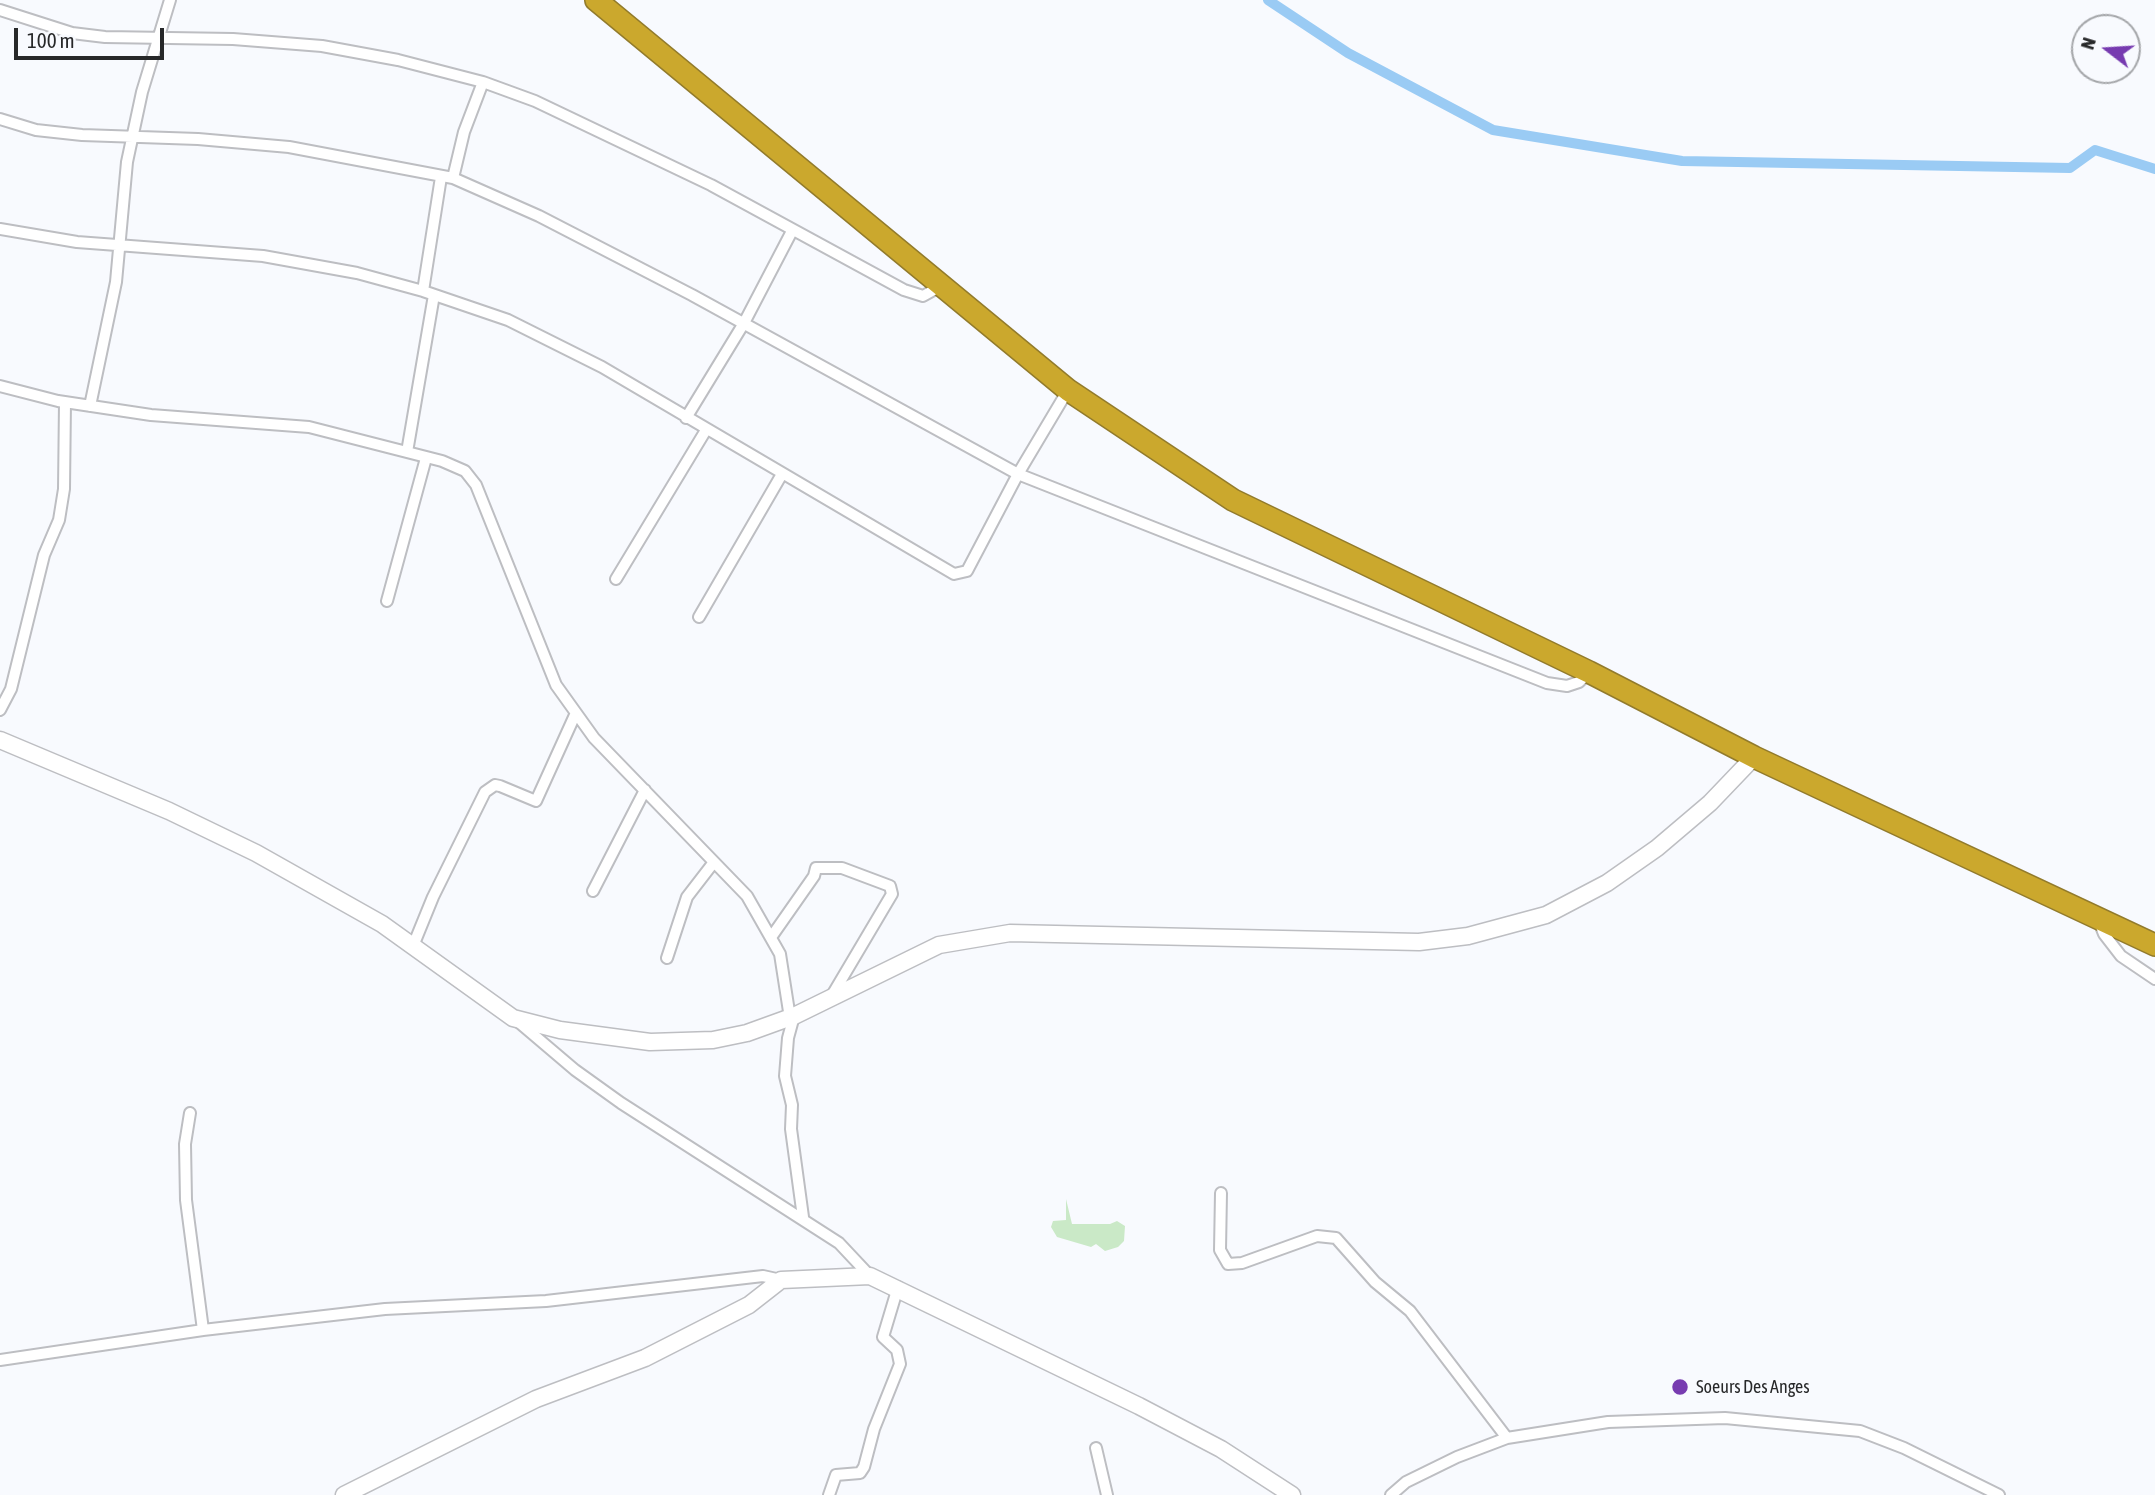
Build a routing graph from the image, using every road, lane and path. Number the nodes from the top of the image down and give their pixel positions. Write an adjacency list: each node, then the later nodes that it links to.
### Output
1 (170, 0): 4 (street)
2 (596, 0): 13 (highway)
3 (0, 10): 4 (street)
4 (159, 36): 5 (street); 7 (street)
5 (482, 82): 9 (street); 11 (street)
6 (0, 120): 7 (street)
7 (133, 139): 8 (street); 12 (street)
8 (441, 177): 9 (street); 14 (street)
9 (453, 178): 15 (street)
10 (0, 229): 12 (street)
11 (792, 231): 13 (street); 15 (street)
12 (121, 246): 14 (street); 19 (street)
13 (941, 286): 17 (highway)
14 (428, 293): 20 (street); 22 (street)
15 (744, 323): 20 (street); 25 (street)
16 (0, 386): 18 (street)
17 (1068, 390): 25 (street); 29 (highway)
18 (65, 402): 19 (street); 30 (street)
19 (90, 407): 22 (street)
20 (686, 418): 21 (street)
21 (706, 430): 24 (street); 26 (street)
22 (407, 452): 23 (street)
23 (426, 458): 27 (street); 31 (street)
24 (782, 474): 25 (street); 28 (street)
25 (1018, 474): 29 (street)
26 (616, 579)
27 (387, 601)
28 (699, 617)
29 (1589, 672): 33 (highway)
30 (0, 710)
31 (575, 715): 34 (street); 40 (street)
32 (0, 740): 40 (street)
33 (1754, 757): 37 (highway); 43 (street)
34 (645, 790): 35 (street); 36 (street)
35 (714, 862): 38 (street); 41 (street)
36 (593, 891)
37 (2098, 919): 39 (highway); 42 (street)
38 (772, 936): 43 (street); 44 (street)
39 (2155, 945)
40 (414, 946): 45 (street)
41 (667, 958)
42 (2155, 978)
43 (831, 997): 44 (street)
44 (792, 1017): 45 (street); 48 (street)
45 (513, 1018): 48 (street)
46 (190, 1113): 52 (street)
47 (1221, 1193): 54 (street)
48 (803, 1217): 49 (street)
49 (870, 1276): 50 (street); 51 (street)
50 (781, 1280): 52 (street); 57 (street)
51 (898, 1287): 56 (street); 58 (street)
52 (203, 1330): 53 (street)
53 (0, 1360)
54 (1507, 1438): 61 (street); 62 (street)
55 (1097, 1448): 59 (street)
56 (1273, 1490): 60 (street)
57 (355, 1493)
58 (829, 1495)
59 (1107, 1495)
60 (1292, 1495)
61 (1391, 1495)
62 (1999, 1495)

